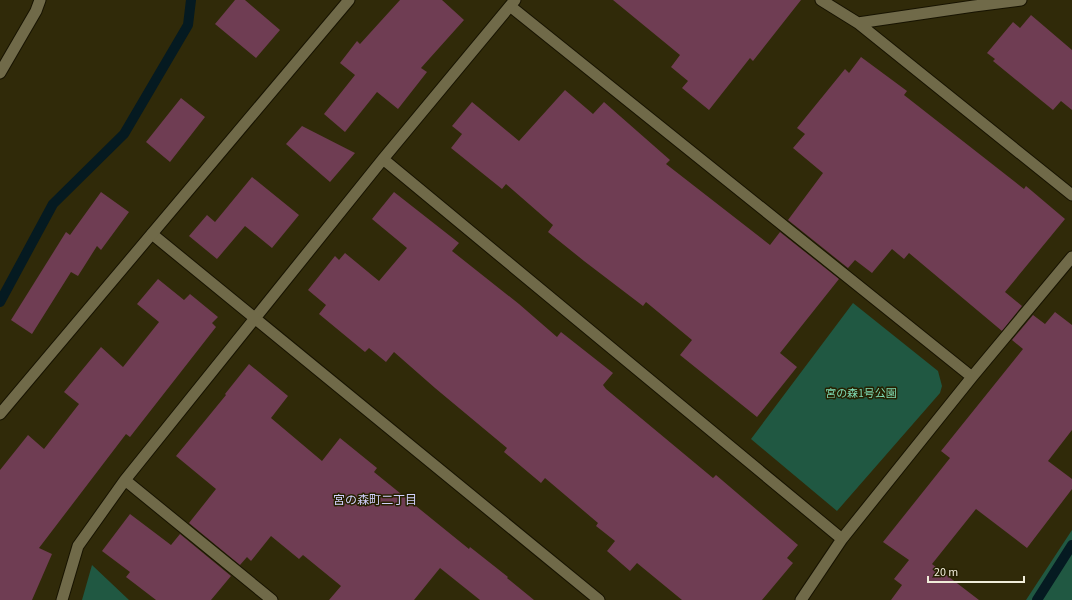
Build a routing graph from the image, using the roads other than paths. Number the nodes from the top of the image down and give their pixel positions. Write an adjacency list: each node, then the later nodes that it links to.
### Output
1 (40, 0): 8 (street)
2 (349, 0): 11 (street)
3 (821, 0): 7 (street)
4 (1021, 0): 6 (street)
5 (512, 3): 9 (street); 14 (street)
6 (975, 3): 7 (street)
7 (858, 23): 10 (street)
8 (0, 73)
9 (383, 159): 13 (street); 17 (street)
10 (1072, 195)
11 (152, 234): 13 (street); 15 (street)
12 (1072, 257): 14 (street)
13 (254, 319): 16 (street); 20 (street)
14 (972, 377): 17 (street)
15 (0, 414)
16 (125, 480): 18 (street); 19 (street)
17 (842, 539): 21 (street)
18 (62, 600)
19 (272, 600)
20 (599, 600)
21 (801, 600)

